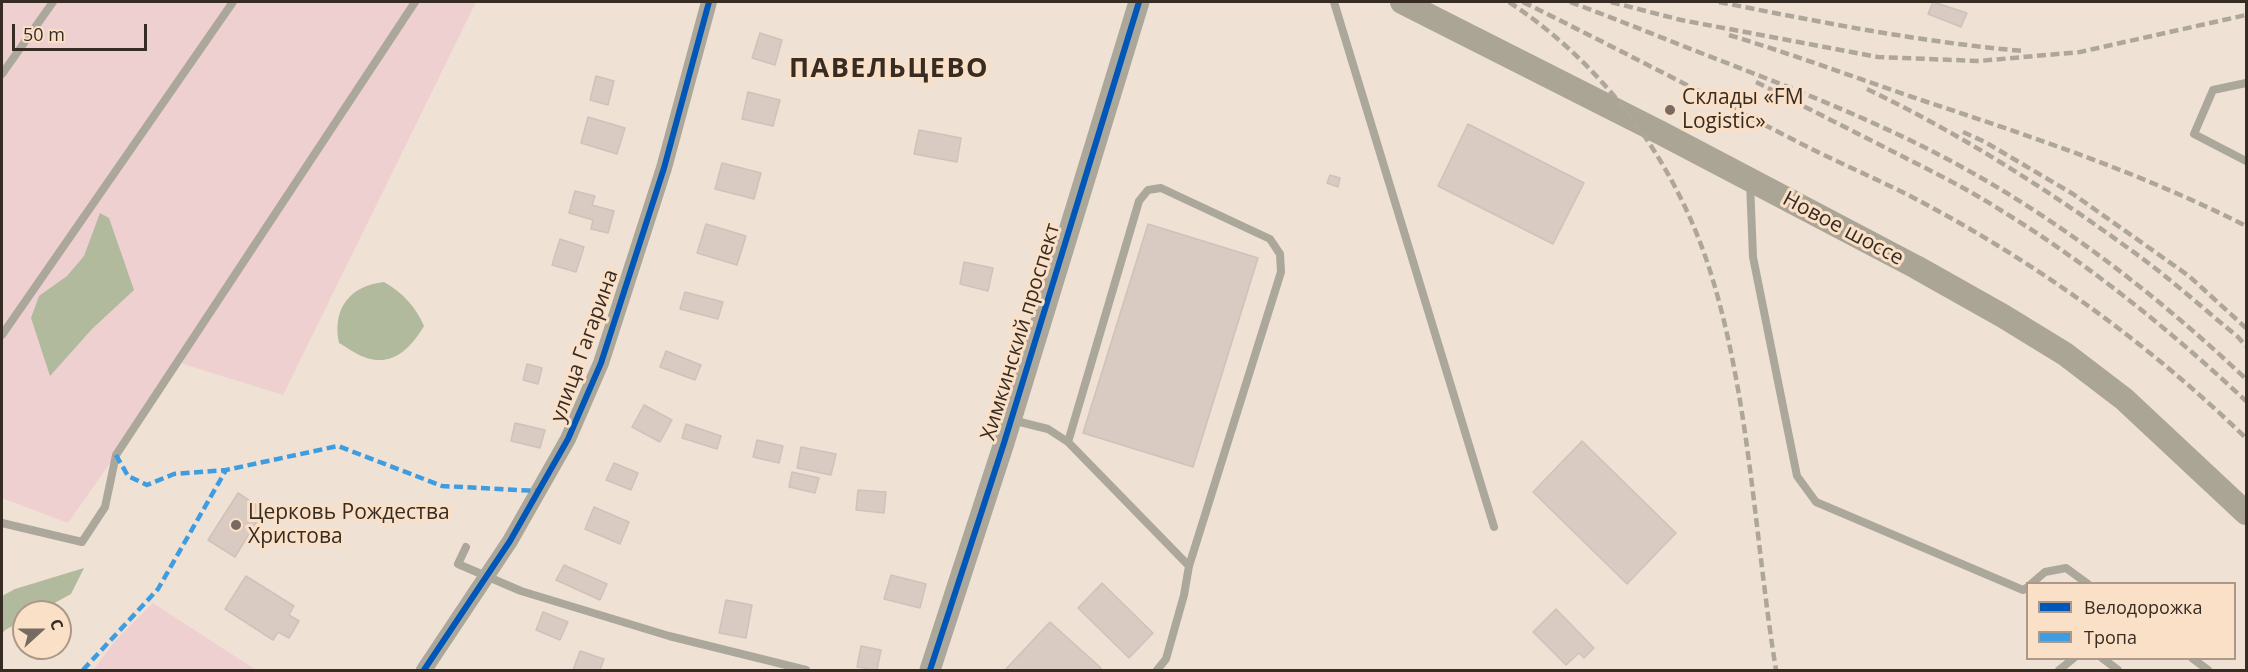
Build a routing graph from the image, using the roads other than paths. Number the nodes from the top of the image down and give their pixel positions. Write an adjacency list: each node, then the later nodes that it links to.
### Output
1 (53, 2): 8 (lane)
2 (233, 2): 12 (lane)
3 (416, 2): 16 (lane)
4 (709, 2): 20 (street, улица Гагарина)
5 (1139, 2): 13 (street, Химкинский проспект)
6 (1334, 2): 17 (lane)
7 (1402, 2): 11 (main road, Новое шоссе)
8 (2, 74)
9 (2247, 83): 10 (lane)
10 (2247, 161)
11 (1750, 180): 15 (main road, Новое шоссе); 23 (lane)
12 (2, 335)
13 (1011, 420): 14 (lane); 29 (street, Химкинский проспект)
14 (1068, 442): 19 (lane); 19 (lane)
15 (2247, 513)
16 (2, 523)
17 (1494, 527)
18 (466, 547): 20 (lane)
19 (1189, 566): 30 (lane)
20 (487, 576): 27 (street, улица Гагарина); 28 (lane)
21 (2033, 582): 22 (lane)
22 (2085, 582)
23 (2026, 588)
24 (2072, 660): 31 (lane)
25 (2105, 660): 32 (lane)
26 (2195, 660): 33 (lane)
27 (424, 670)
28 (806, 670)
29 (930, 670)
30 (1157, 670)
31 (2059, 670)
32 (2118, 670)
33 (2208, 670)

